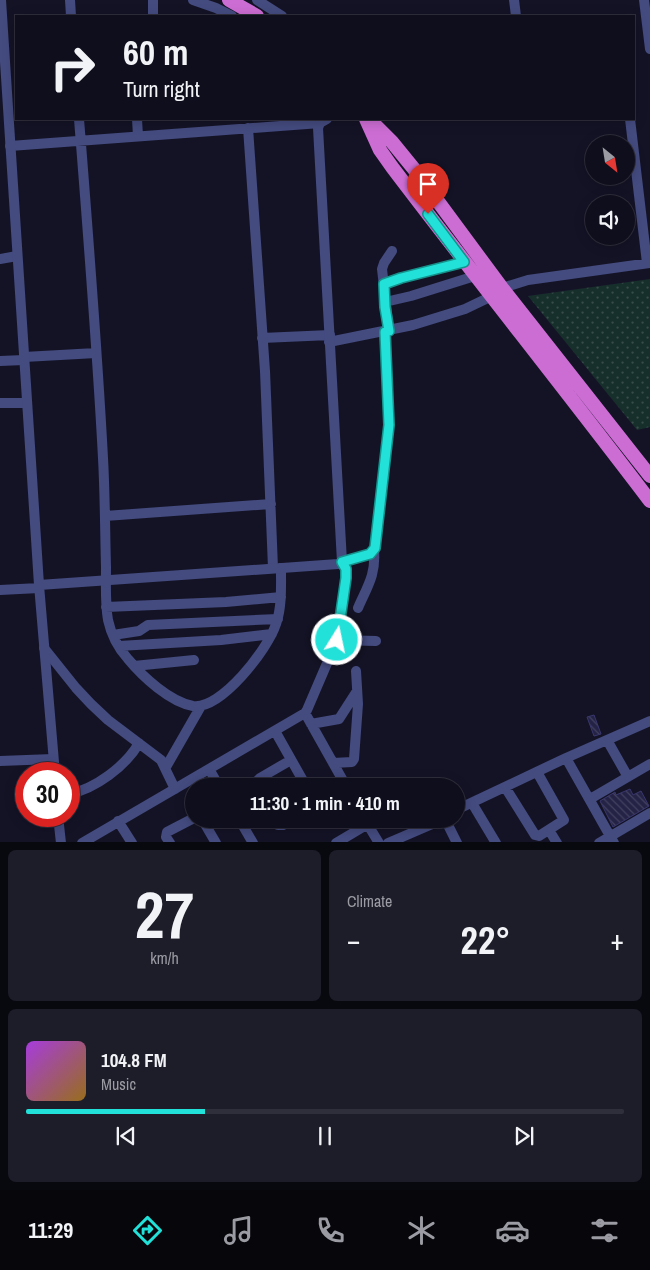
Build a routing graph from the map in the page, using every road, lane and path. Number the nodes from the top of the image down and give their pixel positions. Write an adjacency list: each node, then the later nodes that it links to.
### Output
1 (0, 0): 25 (street)
2 (70, 0): 9 (street)
3 (153, 0): 10 (street)
4 (193, 0): 11 (street)
5 (230, 0): 12 (highway)
6 (257, 0): 13 (street)
7 (514, 0): 14 (street)
8 (644, 0): 15 (street)
9 (71, 15)
10 (153, 15)
11 (230, 15)
12 (255, 15)
13 (280, 15)
14 (516, 15)
15 (650, 49)
16 (79, 120): 24 (street)
17 (137, 120): 23 (street)
18 (367, 120): 29 (highway)
19 (368, 120): 33 (highway)
20 (630, 120): 30 (street)
21 (324, 121): 22 (street); 38 (street)
22 (248, 128): 23 (street); 37 (street)
23 (138, 136): 24 (street)
24 (81, 140): 25 (street); 39 (street)
25 (10, 146): 27 (street)
26 (392, 251): 32 (street)
27 (17, 256): 28 (street); 40 (street)
28 (0, 259)
29 (464, 262): 31 (highway); 32 (street)
30 (649, 263): 33 (street)
31 (475, 276): 34 (highway); 35 (street)
32 (384, 284): 35 (street)
33 (502, 288): 34 (street); 44 (highway)
34 (490, 297): 36 (street); 45 (highway)
35 (385, 302): 36 (street)
36 (387, 331): 38 (street); 48 (street)
37 (262, 338): 38 (street); 46 (street)
38 (330, 338): 49 (street)
39 (96, 353): 40 (street); 47 (street)
40 (24, 358): 41 (street); 43 (street)
41 (0, 362)
42 (0, 403): 43 (street)
43 (27, 403): 52 (street)
44 (650, 476)
45 (650, 501)
46 (271, 504): 47 (street); 50 (street)
47 (105, 516): 51 (street)
48 (374, 551): 49 (street); 56 (street)
49 (342, 562): 50 (street); 60 (street)
50 (277, 568): 51 (street); 54 (street)
51 (106, 581): 52 (street); 55 (street)
52 (39, 587): 53 (street); 63 (street)
53 (0, 590)
54 (281, 597): 55 (street); 57 (street)
55 (106, 606): 59 (street)
56 (358, 608)
57 (278, 618): 58 (street); 59 (street)
58 (272, 634): 62 (street); 68 (street)
59 (113, 635): 62 (street)
60 (337, 640): 61 (street); 69 (street)
61 (376, 641)
62 (119, 646): 65 (street)
63 (44, 648): 74 (street); 76 (street)
64 (194, 660): 65 (street)
65 (134, 666): 68 (street)
66 (356, 671): 67 (street)
67 (357, 690): 71 (street); 80 (street)
68 (201, 706): 82 (street)
69 (305, 713): 71 (street); 72 (street)
70 (650, 721): 73 (street)
71 (311, 724): 80 (street)
72 (275, 731): 77 (street); 83 (street)
73 (607, 740): 75 (street); 85 (street)
74 (139, 743): 82 (street); 92 (street)
75 (566, 758): 84 (street); 93 (street)
76 (54, 759): 78 (street); 79 (street)
77 (291, 760): 87 (street); 88 (street)
78 (0, 761)
79 (54, 762)
80 (334, 763): 89 (street)
81 (650, 764): 85 (street)
82 (166, 767): 91 (street)
83 (209, 770): 86 (street); 91 (street)
84 (537, 772): 90 (street); 106 (street)
85 (628, 777): 93 (street)
86 (214, 778)
87 (260, 778)
88 (301, 778)
89 (342, 778)
90 (505, 787): 94 (street); 106 (street)
91 (175, 789): 97 (street)
92 (80, 790)
93 (590, 799): 108 (street)
94 (472, 803): 95 (street); 119 (street)
95 (465, 806)
96 (650, 813): 108 (street)
97 (118, 821): 110 (street); 111 (street)
98 (185, 823): 112 (street)
99 (59, 827): 109 (street)
100 (207, 828): 113 (street)
101 (245, 828): 114 (street)
102 (357, 828): 115 (street)
103 (370, 828): 116 (street)
104 (428, 828): 107 (street)
105 (448, 828): 118 (street)
106 (549, 830): 120 (street)
107 (412, 838): 117 (street)
108 (612, 839): 121 (street)
109 (60, 842)
110 (82, 842)
111 (132, 842)
112 (170, 842)
113 (216, 842)
114 (254, 842)
115 (336, 842)
116 (379, 842)
117 (388, 842)
118 (457, 842)
119 (496, 842)
120 (557, 842)
121 (599, 842)

